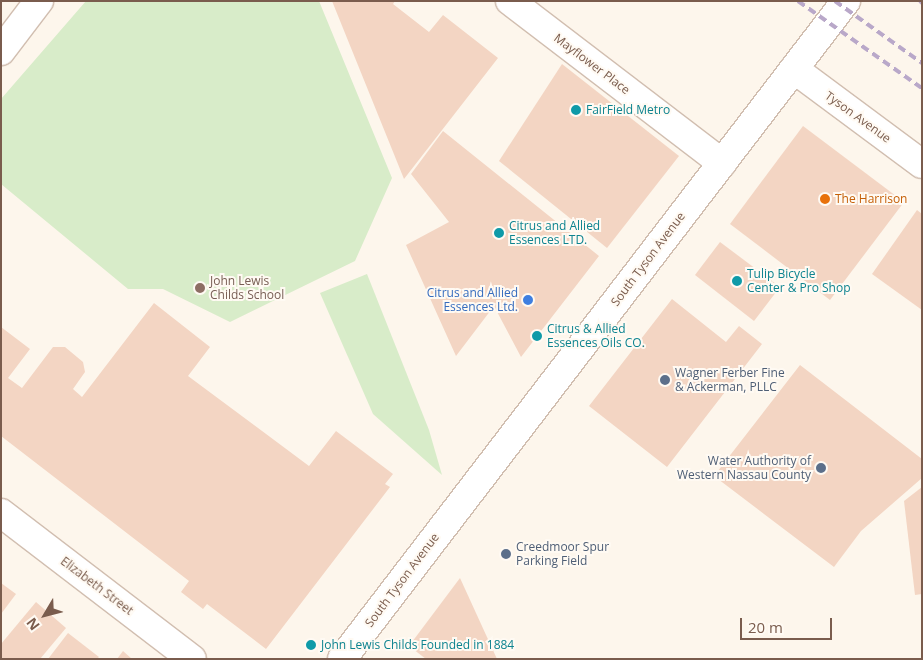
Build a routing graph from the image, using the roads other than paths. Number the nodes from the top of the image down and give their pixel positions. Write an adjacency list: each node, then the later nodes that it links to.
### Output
1 (39, 1): 4 (street)
2 (510, 1): 6 (street, Mayflower Place)
3 (846, 1): 5 (street, South Tyson Avenue)
4 (1, 51)
5 (794, 69): 6 (street, South Tyson Avenue); 7 (street, Tyson Avenue)
6 (722, 163): 10 (street, South Tyson Avenue)
7 (922, 164)
8 (1, 513): 9 (street, Elizabeth Street)
9 (192, 659)
10 (342, 659)

